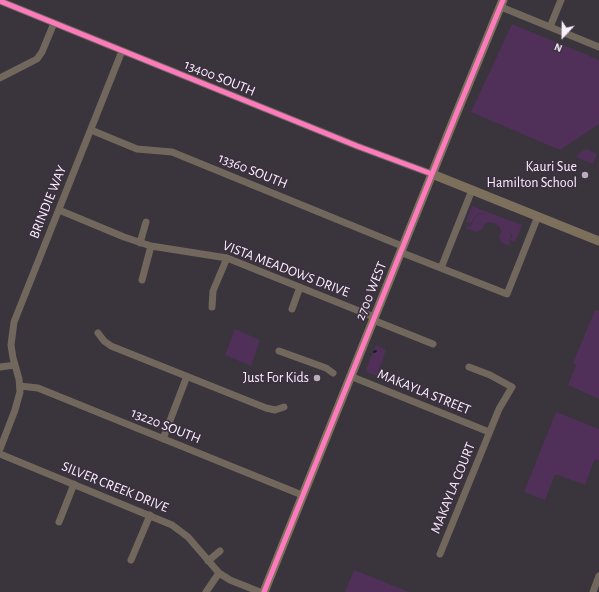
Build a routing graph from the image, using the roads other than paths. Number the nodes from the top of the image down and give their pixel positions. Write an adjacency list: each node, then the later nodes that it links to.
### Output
1 (561, 0): 5 (street)
2 (0, 1): 4 (street, 13400 SOUTH)
3 (502, 4): 5 (street); 10 (main road, 2700 WEST)
4 (54, 23): 7 (street, 13400 SOUTH); 8 (street)
5 (550, 27): 6 (street)
6 (599, 47)
7 (122, 51): 9 (street, BRINDIE WAY); 10 (street, 13400 SOUTH)
8 (0, 78)
9 (91, 130): 12 (street, BRINDIE WAY); 18 (street, 13360 SOUTH)
10 (432, 174): 11 (main road, 13400 SOUTH); 18 (main road, 2700 WEST)
11 (472, 190): 13 (main road, 13400 SOUTH); 20 (street)
12 (59, 210): 16 (street, VISTA MEADOWS DRIVE); 29 (street, BRINDIE WAY)
13 (538, 216): 15 (main road, 13400 SOUTH); 20 (street, 13360 SOUTH)
14 (146, 222): 16 (street)
15 (599, 241)
16 (140, 243): 17 (street, VISTA MEADOWS DRIVE)
17 (151, 246): 19 (street, VISTA MEADOWS DRIVE); 21 (street)
18 (401, 249): 20 (street, 13360 SOUTH); 25 (main road, 2700 WEST)
19 (226, 258): 22 (street, VISTA MEADOWS DRIVE); 23 (street)
20 (441, 268)
21 (142, 280)
22 (300, 287): 24 (street); 25 (street, VISTA MEADOWS DRIVE)
23 (212, 307)
24 (292, 309)
25 (373, 318): 27 (street, VISTA MEADOWS DRIVE); 34 (main road, 2700 WEST)
26 (98, 333): 33 (street)
27 (433, 344)
28 (279, 351): 32 (street)
29 (16, 365): 30 (street); 35 (street, BRINDIE WAY)
30 (0, 366)
31 (469, 367): 37 (street, MAKAYLA COURT)
32 (333, 373)
33 (187, 376): 36 (street); 38 (street)
34 (350, 376): 37 (street, MAKAYLA STREET); 42 (main road, 2700 WEST)
35 (20, 386): 38 (street, 13220 SOUTH); 39 (street, BRINDIE WAY)
36 (284, 407)
37 (489, 432): 46 (street, MAKAYLA COURT)
38 (163, 439): 42 (street, 13220 SOUTH)
39 (0, 449)
40 (0, 454): 41 (street, SILVER CREEK DRIVE)
41 (74, 484): 43 (street, SILVER CREEK DRIVE); 44 (street)
42 (302, 495): 53 (main road, 2700 WEST)
43 (150, 515): 47 (street); 48 (street, SILVER CREEK DRIVE)
44 (59, 522)
45 (220, 551): 48 (street)
46 (440, 554)
47 (131, 560)
48 (208, 561): 49 (street, SILVER CREEK DRIVE)
49 (219, 573): 51 (street); 52 (street, SILVER CREEK DRIVE)
50 (599, 576): 54 (street)
51 (206, 592)
52 (260, 592)
53 (264, 592)
54 (592, 592)

